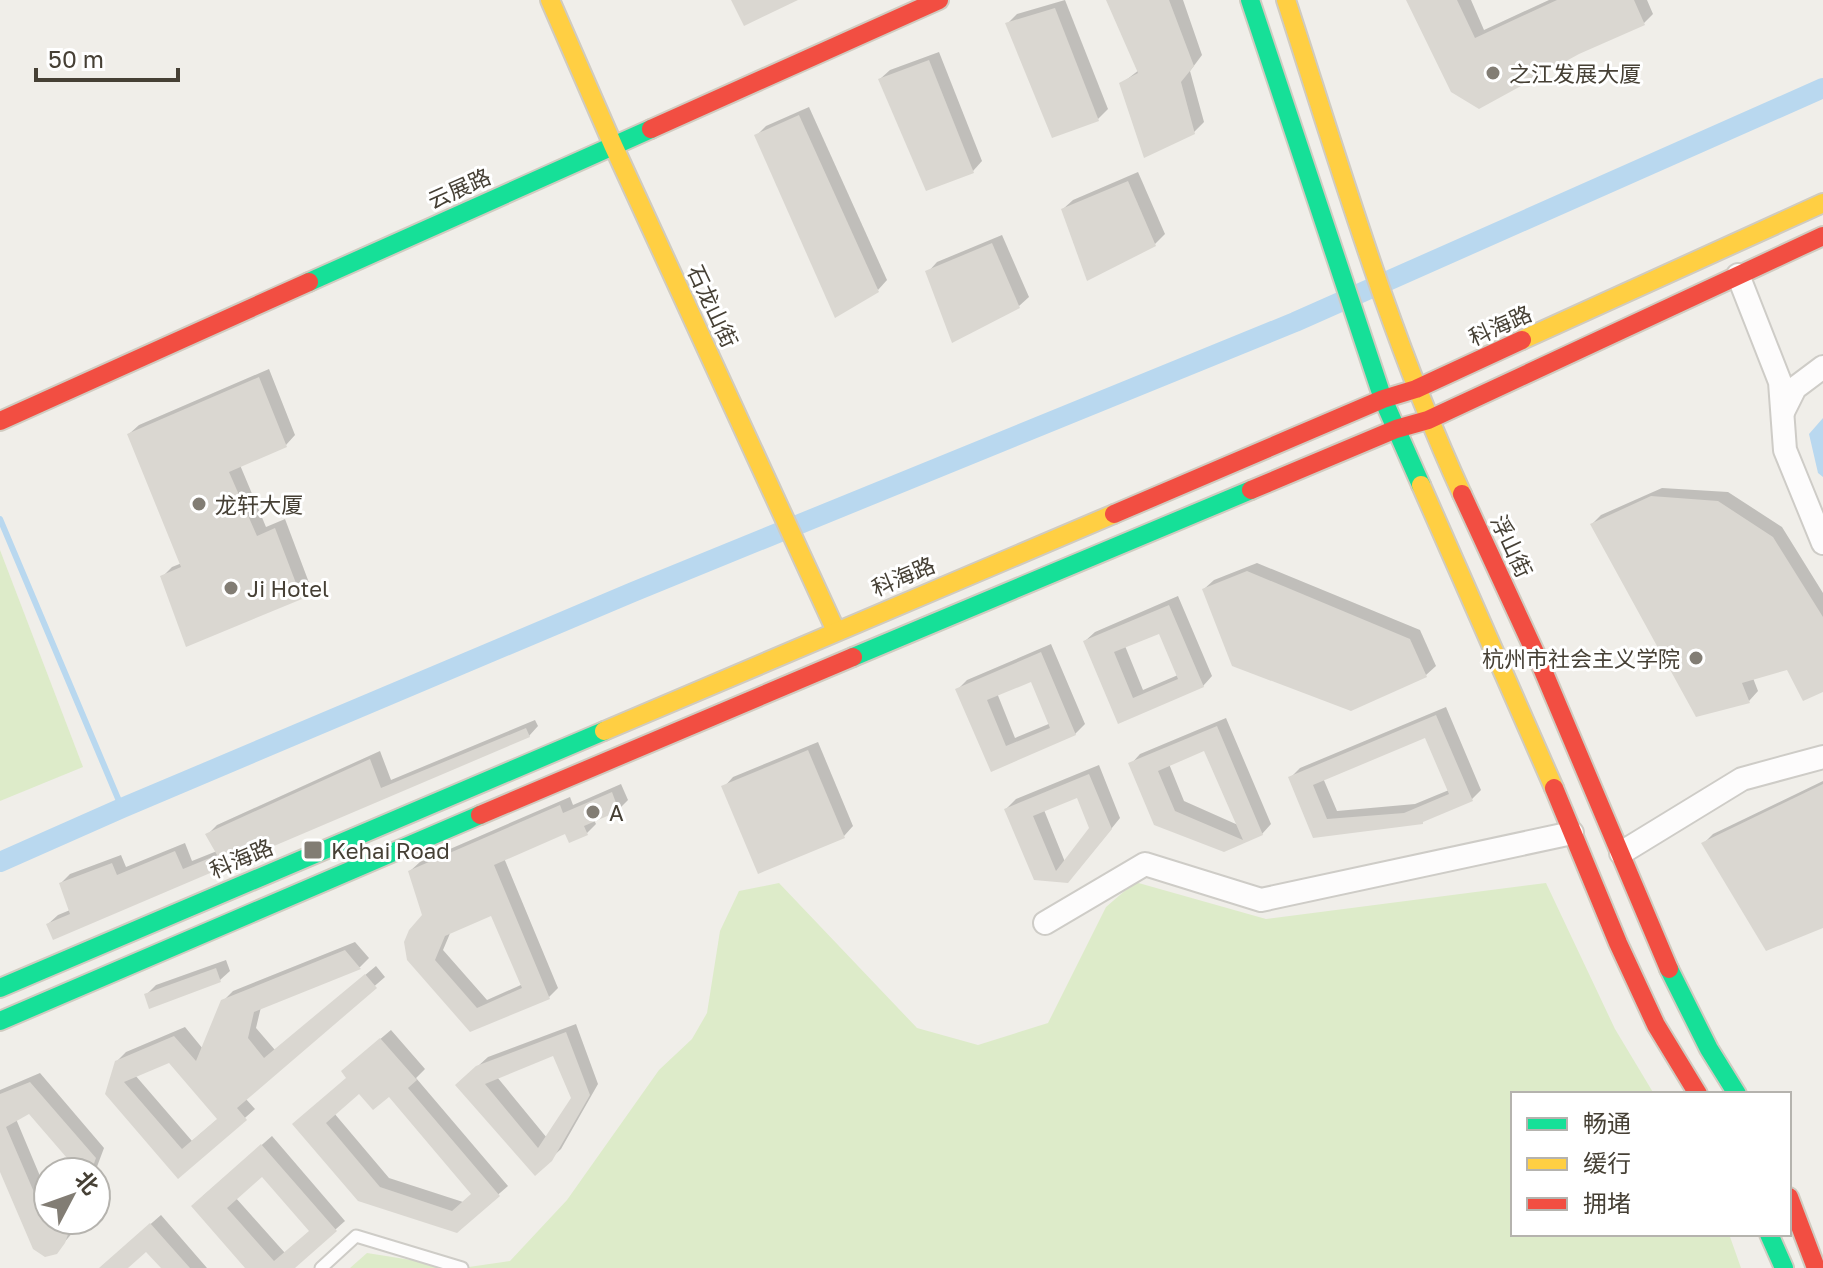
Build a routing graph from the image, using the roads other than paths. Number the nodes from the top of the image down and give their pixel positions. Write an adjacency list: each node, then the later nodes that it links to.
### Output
1 (550, 0): 5 (main road, 石龙山街)
2 (939, 0): 5 (main road, 云展路)
3 (1250, 0): 11 (main road)
4 (1286, 0): 10 (main road, 浮山街)
5 (613, 145): 14 (main road, 云展路); 17 (main road, 石龙山街)
6 (1823, 203): 10 (main road, 科海路)
7 (1823, 236): 8 (main road)
8 (1738, 275): 12 (street); 13 (main road)
9 (1823, 367): 12 (street)
10 (1416, 389): 11 (main road, 科海路); 13 (main road, 浮山街)
11 (1383, 399): 15 (main road); 17 (main road, 科海路)
12 (1783, 412): 16 (street)
13 (1428, 420): 15 (main road); 20 (main road, 浮山街)
14 (0, 421)
15 (1396, 429): 19 (main road); 23 (main road)
16 (1823, 543)
17 (836, 631): 22 (main road, 科海路)
18 (1823, 757): 20 (street)
19 (1572, 833): 21 (street); 24 (main road)
20 (1621, 853): 25 (main road, 浮山街)
21 (1045, 923)
22 (0, 988)
23 (0, 1021)
24 (1697, 1092)
25 (1736, 1092)
26 (1791, 1202): 31 (main road)
27 (1770, 1236): 30 (main road)
28 (321, 1268): 29 (lane)
29 (462, 1268)
30 (1784, 1268)
31 (1816, 1268)

